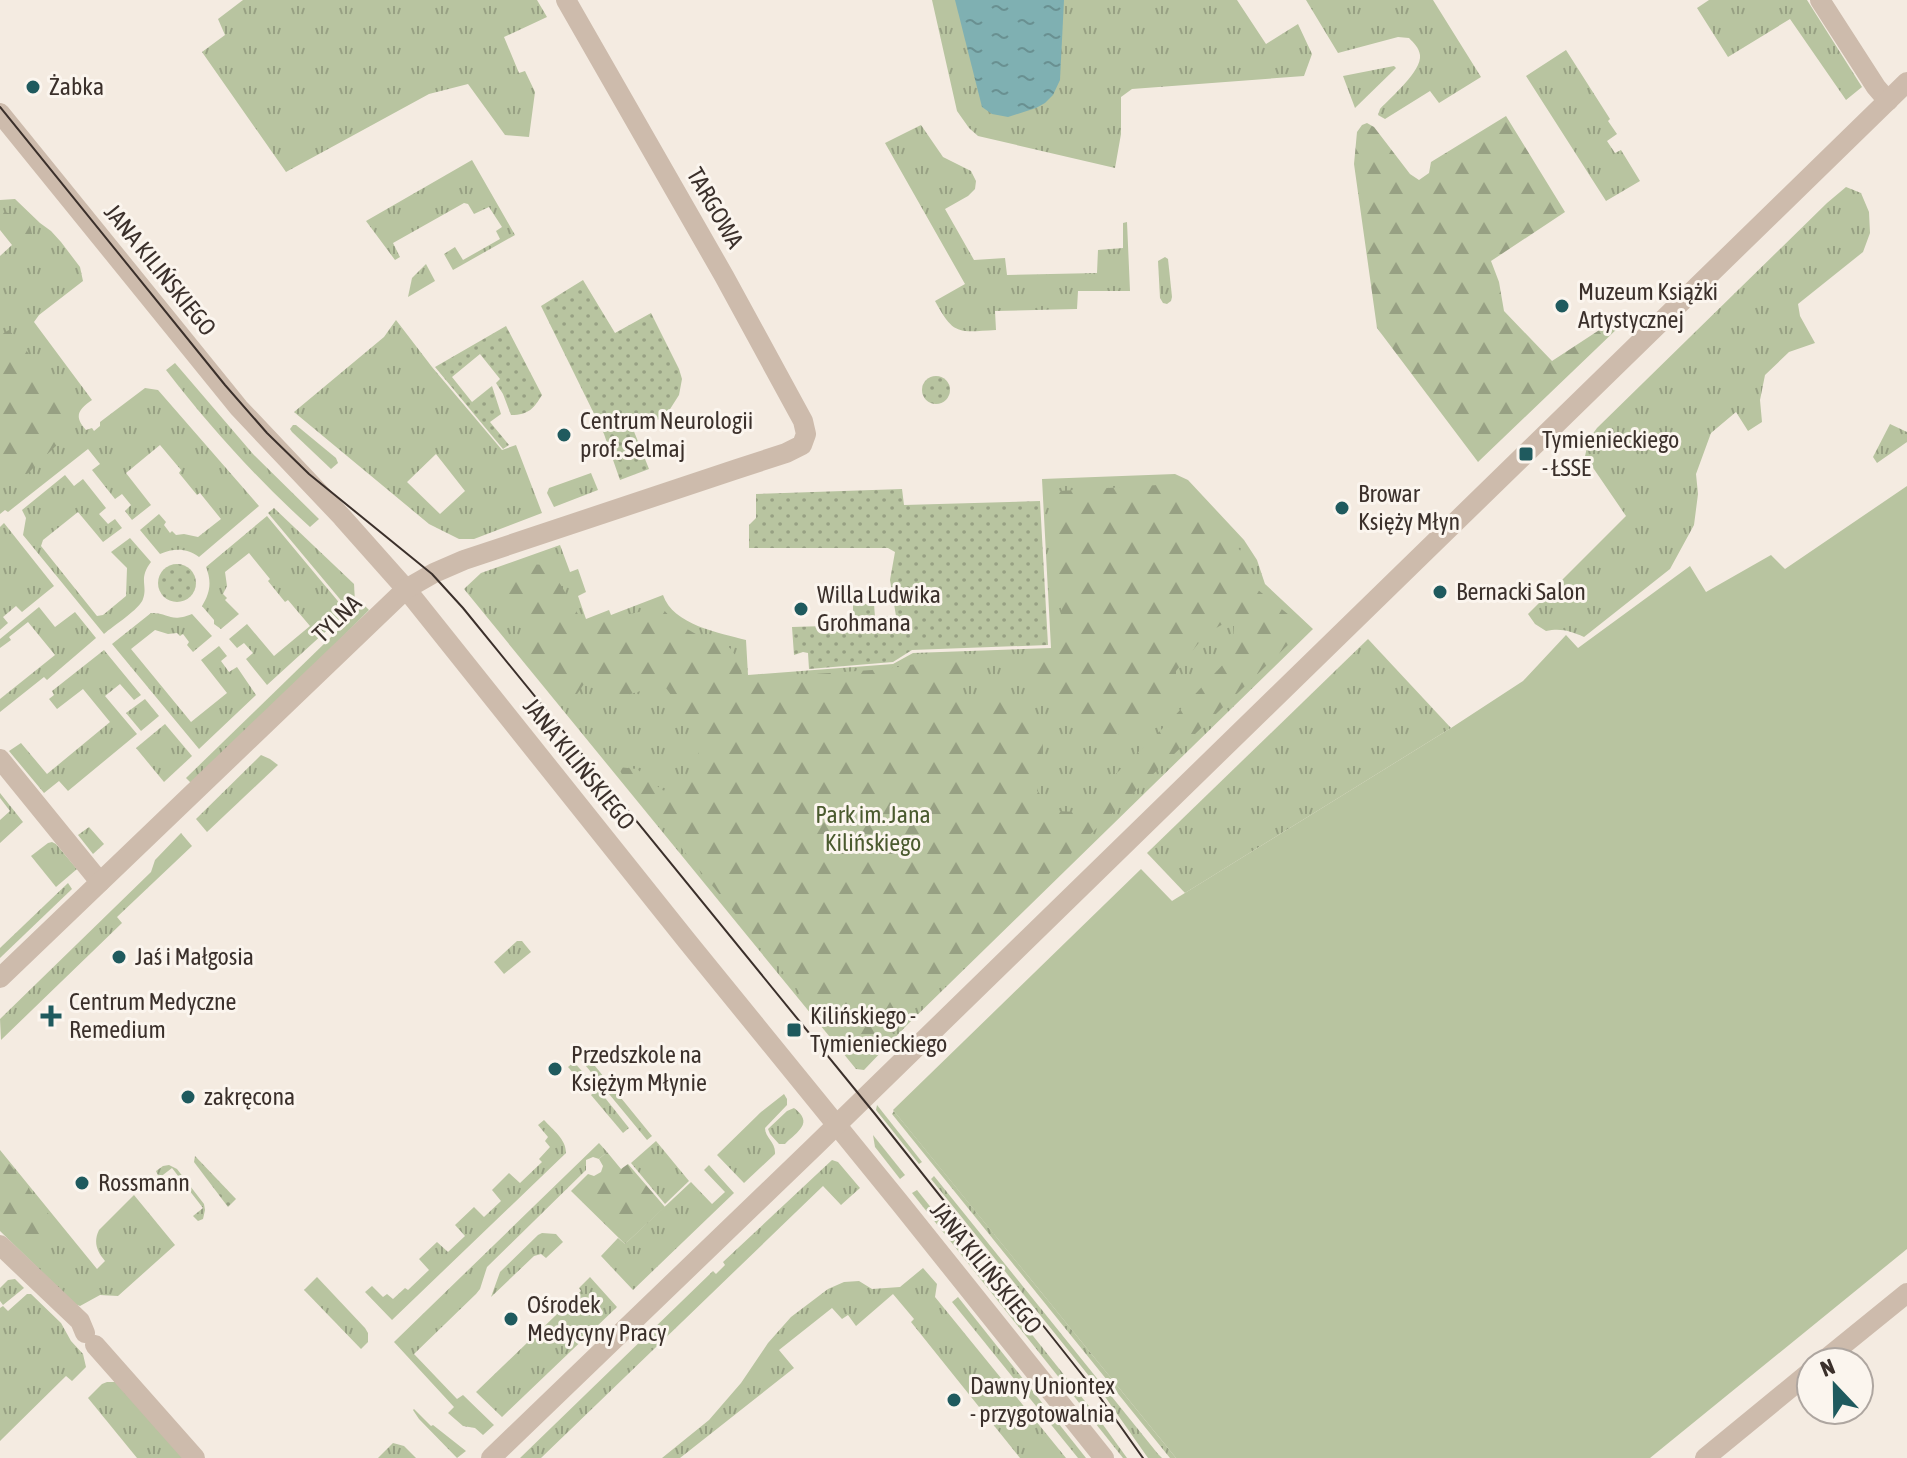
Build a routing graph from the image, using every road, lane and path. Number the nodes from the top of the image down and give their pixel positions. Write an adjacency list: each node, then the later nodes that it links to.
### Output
1 (566, 0): 6 (street, TARGOWA)
2 (1820, 0): 4 (street)
3 (1907, 82): 4 (street)
4 (1888, 101): 11 (street)
5 (1, 117): 7 (street, JANA KILIŃSKIEGO)
6 (802, 445): 7 (street, TYLNA)
7 (406, 589): 9 (street, TYLNA); 11 (street, JANA KILIŃSKIEGO)
8 (0, 759): 9 (street)
9 (100, 882): 10 (street, TYLNA)
10 (0, 978)
11 (837, 1125): 17 (street); 18 (street, JANA KILIŃSKIEGO)
12 (0, 1245): 16 (street)
13 (1907, 1293): 14 (street)
14 (1842, 1346)
15 (1795, 1384): 19 (street)
16 (195, 1458)
17 (491, 1458)
18 (1104, 1458)
19 (1705, 1458)

